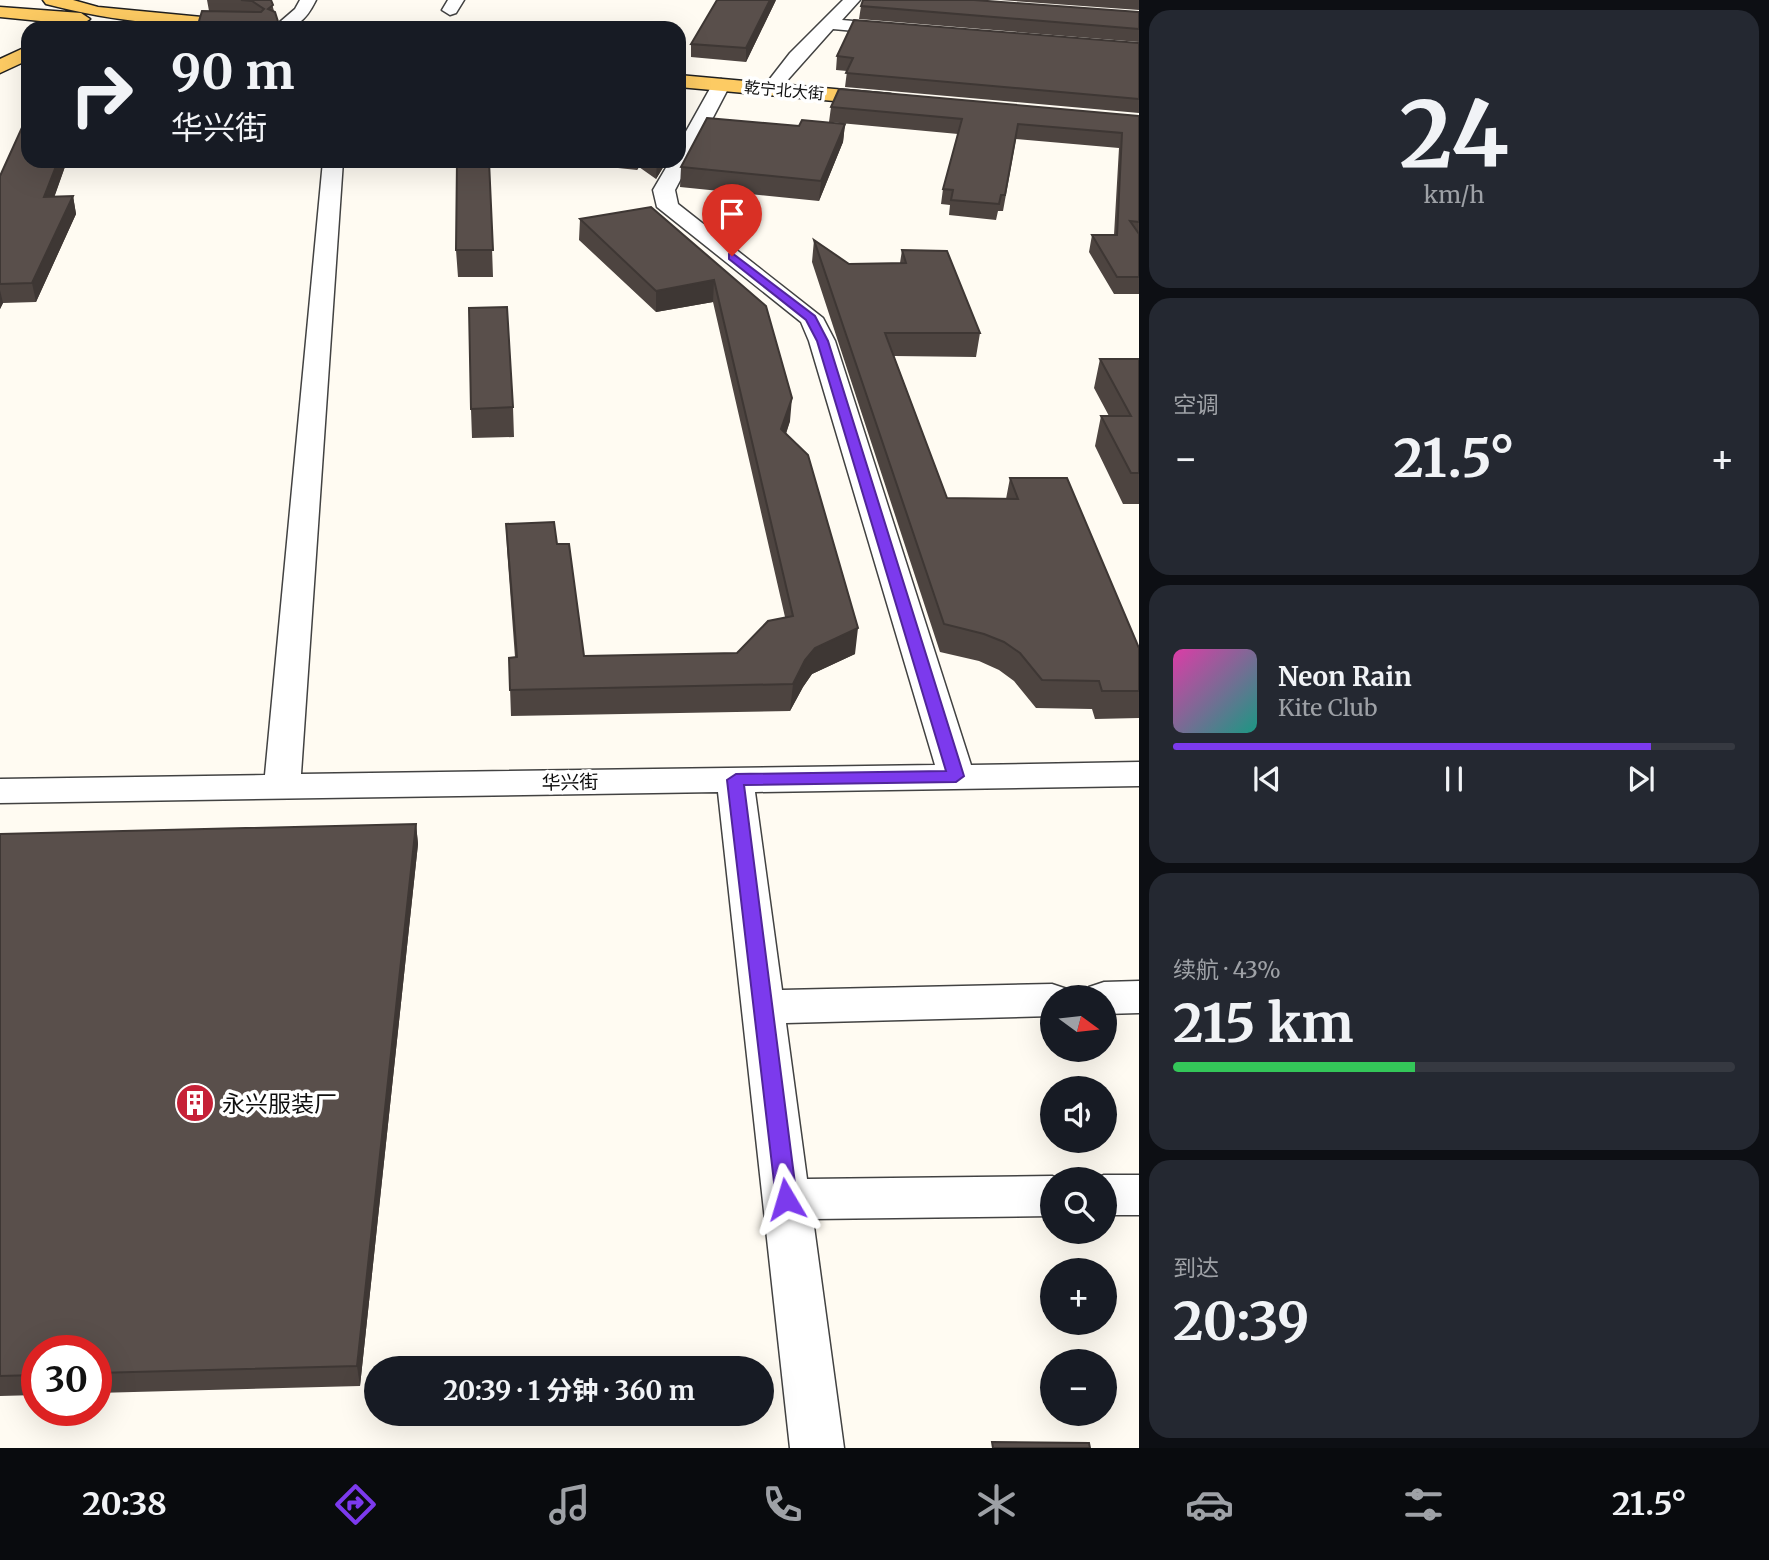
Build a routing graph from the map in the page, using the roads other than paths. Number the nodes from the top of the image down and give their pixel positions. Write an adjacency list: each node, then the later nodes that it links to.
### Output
1 (52, 0): 8 (main road)
2 (308, 0): 9 (street)
3 (852, 0): 10 (street)
4 (0, 12): 7 (main road)
5 (0, 19): 6 (main road)
6 (22, 21)
7 (106, 21)
8 (186, 21)
9 (290, 21)
10 (829, 24): 11 (street); 15 (street)
11 (910, 30)
12 (21, 56): 13 (main road)
13 (0, 67)
14 (686, 73): 15 (main road, 乾宁北大街)
15 (778, 80): 17 (main road, 乾宁北大街)
16 (686, 82): 17 (main road, 乾宁北大街)
17 (721, 85): 18 (street)
18 (686, 149)
19 (332, 168): 24 (street)
20 (676, 168): 22 (street)
21 (1139, 774): 22 (street, 华兴街)
22 (956, 776): 23 (street, 华兴街)
23 (736, 780): 24 (street, 华兴街); 29 (street)
24 (282, 787): 25 (street, 华兴街)
25 (0, 791)
26 (1139, 997): 27 (street)
27 (1117, 998)
28 (1040, 1000): 29 (street)
29 (763, 1007): 33 (street)
30 (1117, 1195): 31 (street)
31 (1139, 1195)
32 (1040, 1196): 33 (street)
33 (786, 1199): 34 (street)
34 (817, 1448)

